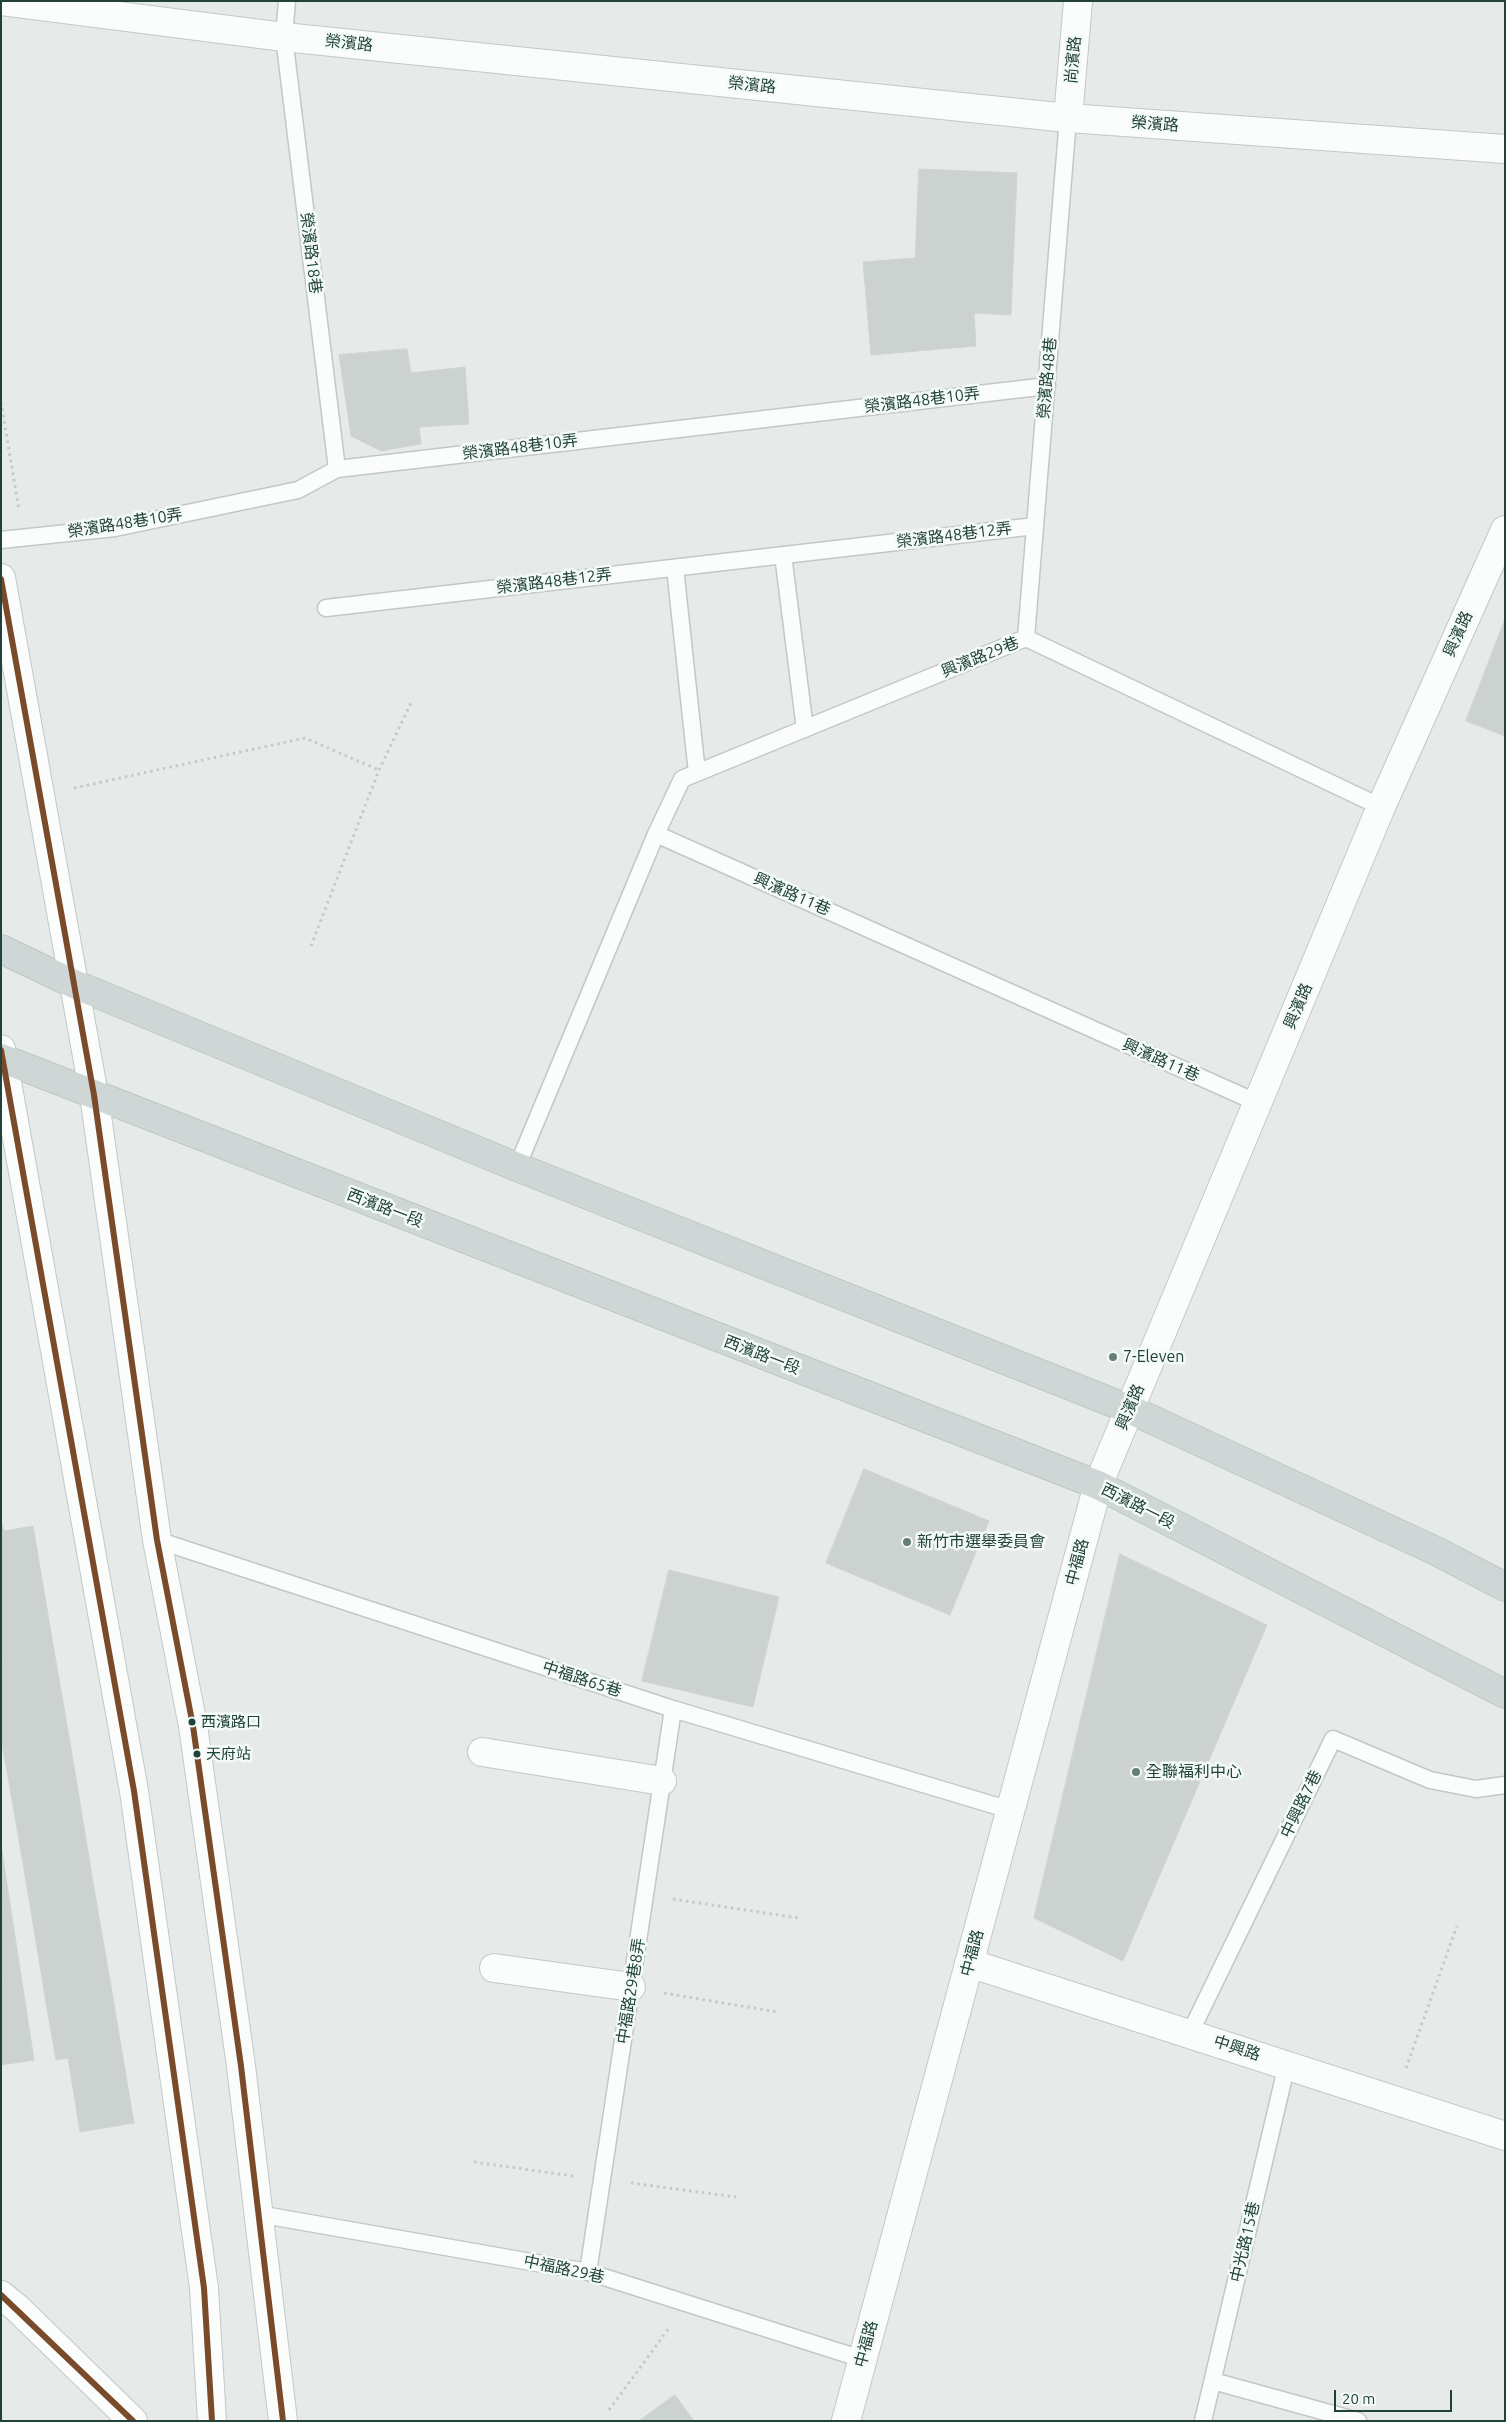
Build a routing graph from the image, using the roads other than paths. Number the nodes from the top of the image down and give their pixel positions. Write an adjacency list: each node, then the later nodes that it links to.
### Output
1 (1, 1): 4 (street, 榮濱路)
2 (287, 1): 4 (lane, 榮濱路18巷)
3 (1078, 1): 5 (street, 尚濱路)
4 (284, 36): 5 (street, 榮濱路); 8 (lane, 榮濱路18巷)
5 (1068, 118): 6 (street, 榮濱路); 7 (lane, 榮濱路48巷)
6 (1505, 149)
7 (1047, 386): 8 (lane, 榮濱路48巷10弄); 9 (lane, 榮濱路48巷)
8 (338, 469): 11 (lane, 榮濱路48巷10弄)
9 (1035, 526): 12 (lane, 榮濱路48巷12弄); 16 (lane, 榮濱路48巷)
10 (1505, 530): 19 (street, 興濱路)
11 (1, 540)
12 (783, 555): 13 (lane, 榮濱路48巷12弄); 17 (lane)
13 (675, 568): 15 (lane, 榮濱路48巷12弄); 18 (lane)
14 (1, 578): 22 (street)
15 (326, 608)
16 (1026, 638): 17 (lane, 興濱路29巷); 19 (lane, 興濱路29巷)
17 (805, 729): 18 (lane, 興濱路29巷)
18 (696, 773): 20 (lane, 興濱路29巷)
19 (1381, 807): 25 (street, 興濱路)
20 (656, 834): 25 (lane, 興濱路11巷); 26 (lane)
21 (1, 949): 22 (main road)
22 (74, 984): 24 (street); 26 (main road)
23 (2, 1055): 24 (main road, 西濱路一段); 49 (street)
24 (94, 1095): 28 (main road, 西濱路一段); 29 (street)
25 (1258, 1103): 27 (street, 興濱路)
26 (517, 1168): 27 (main road)
27 (1129, 1409): 28 (street, 興濱路); 30 (main road)
28 (1098, 1485): 31 (main road, 西濱路一段); 36 (street, 中福路)
29 (157, 1540): 32 (lane, 中福路65巷); 43 (street)
30 (1505, 1587)
31 (1505, 1694)
32 (673, 1709): 34 (lane, 中福路29巷8弄); 36 (lane, 中福路65巷)
33 (482, 1752): 34 (street)
34 (662, 1781): 39 (lane, 中福路29巷8弄)
35 (1505, 1785): 40 (lane, 中興路7巷)
36 (1010, 1810): 37 (street, 中福路)
37 (969, 1963): 40 (street, 中興路); 46 (street, 中福路)
38 (494, 1968): 39 (street)
39 (631, 1987): 44 (lane, 中福路29巷8弄)
40 (1190, 2033): 41 (street, 中興路)
41 (1287, 2064): 42 (street, 中興路); 47 (lane, 中光路15巷)
42 (1505, 2136)
43 (258, 2214): 44 (lane, 中福路29巷); 50 (street)
44 (588, 2272): 46 (lane, 中福路29巷)
45 (1, 2295): 48 (street)
46 (862, 2359): 51 (street, 中福路)
47 (1212, 2381): 52 (lane, 中光路15巷); 53 (lane)
48 (134, 2421)
49 (212, 2421)
50 (283, 2421)
51 (846, 2421)
52 (1203, 2421)
53 (1358, 2421)

